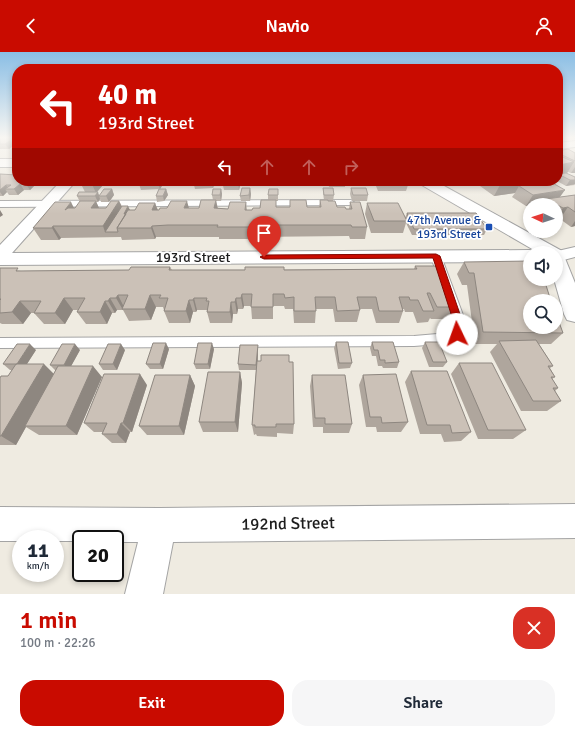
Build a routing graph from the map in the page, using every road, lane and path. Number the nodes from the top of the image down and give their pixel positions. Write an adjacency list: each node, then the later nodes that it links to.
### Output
1 (53, 186): 4 (street)
2 (63, 186): 4 (street)
3 (434, 186): 8 (street)
4 (41, 203): 5 (lane); 6 (lane); 7 (street); 11 (street)
5 (350, 203)
6 (0, 204)
7 (0, 237)
8 (543, 246)
9 (436, 256): 10 (street, 193rd Street); 11 (street, 193rd Street); 14 (lane)
10 (523, 256)
11 (0, 257)
12 (563, 270): 13 (street)
13 (575, 314)
14 (0, 343)
15 (575, 521): 17 (street, 192nd Street)
16 (0, 524): 17 (street, 192nd Street)
17 (159, 525): 18 (street)
18 (144, 594)

